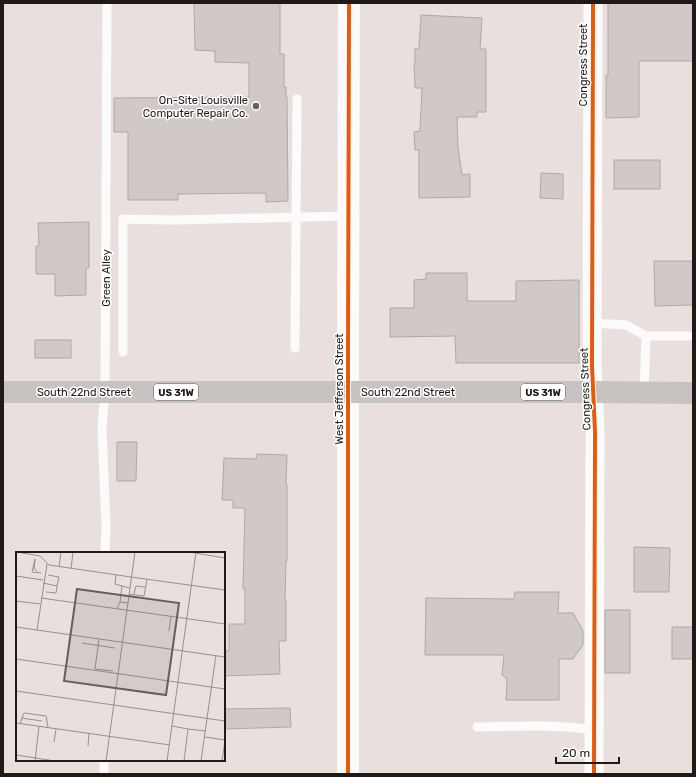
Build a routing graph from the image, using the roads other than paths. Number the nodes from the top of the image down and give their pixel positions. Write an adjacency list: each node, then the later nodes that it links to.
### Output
1 (107, 3): 13 (lane, Green Alley)
2 (349, 3): 5 (street, West Jefferson Street)
3 (592, 3): 7 (street, Congress Street)
4 (297, 99): 6 (lane)
5 (348, 216): 6 (lane); 14 (street, West Jefferson Street)
6 (296, 217): 10 (lane); 11 (lane)
7 (592, 323): 8 (lane); 15 (street, Congress Street)
8 (646, 336): 9 (lane); 16 (lane)
9 (693, 336)
10 (294, 348)
11 (123, 352)
12 (3, 392): 13 (main road, South 22nd Street / US 31W)
13 (105, 392): 14 (main road, South 22nd Street / US 31W); 18 (lane, Green Alley)
14 (348, 392): 15 (main road, South 22nd Street / US 31W); 23 (street, West Jefferson Street)
15 (594, 392): 16 (main road, South 22nd Street / US 31W); 20 (street, Congress Street)
16 (644, 393): 17 (main road, South 22nd Street / US 31W)
17 (693, 393)
18 (106, 552)
19 (477, 727): 20 (lane)
20 (594, 730): 24 (street, Congress Street)
21 (104, 761): 22 (lane)
22 (104, 774)
23 (348, 774)
24 (594, 774)

